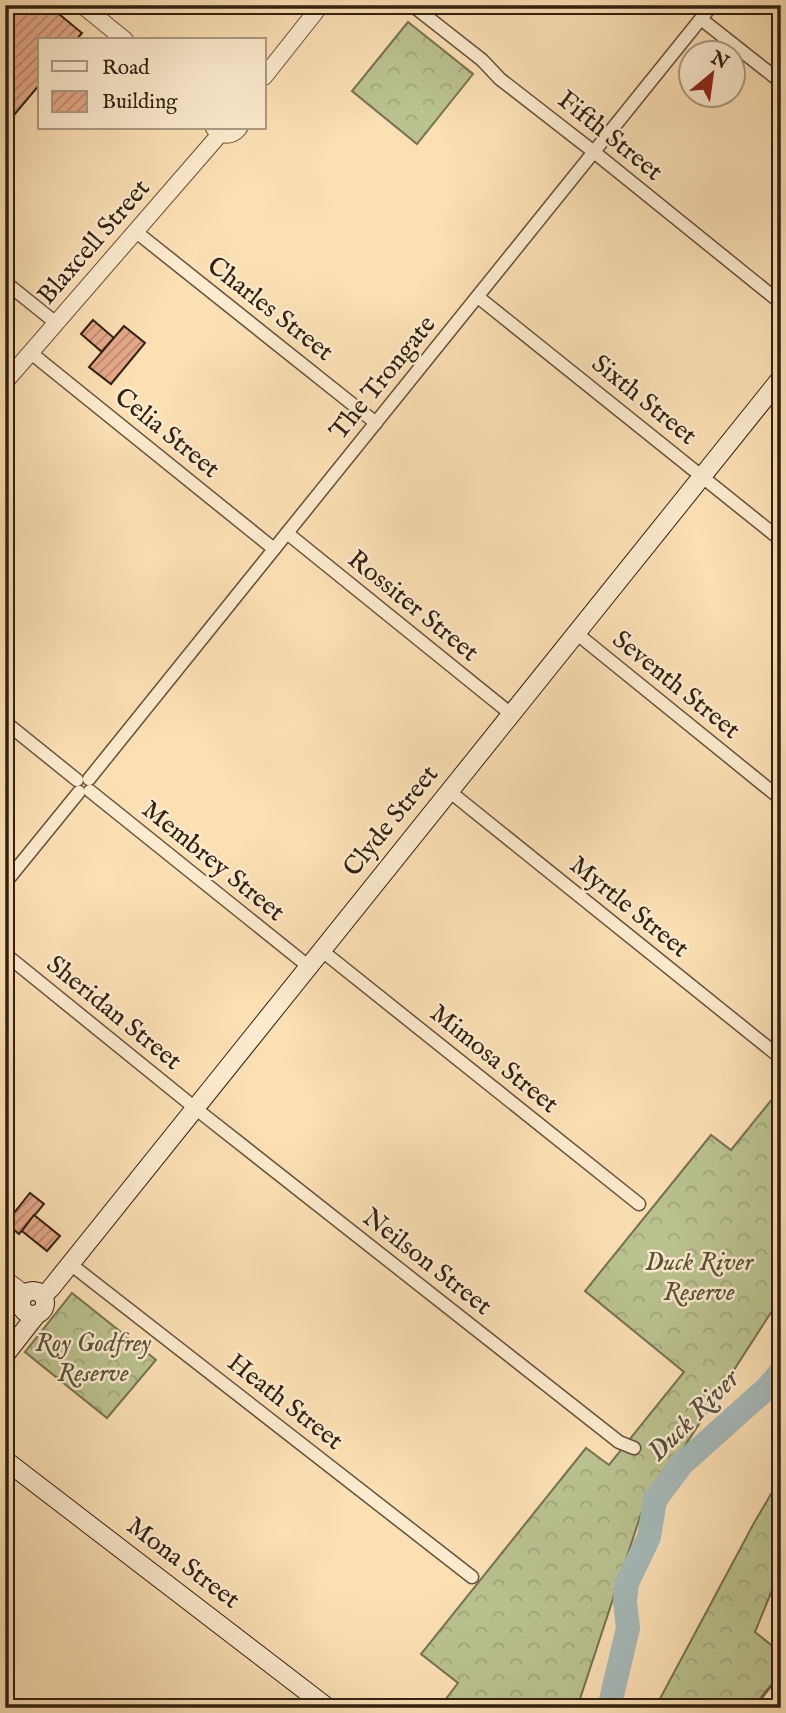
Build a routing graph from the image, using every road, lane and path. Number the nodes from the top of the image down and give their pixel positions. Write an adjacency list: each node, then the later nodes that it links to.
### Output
1 (82, 5): 6 (street)
2 (321, 5): 7 (street)
3 (412, 5): 11 (street, Fifth Street)
4 (712, 5): 5 (street, The Trongate)
5 (701, 19): 8 (street); 11 (street, The Trongate)
6 (123, 38)
7 (266, 74)
8 (781, 82)
9 (237, 130): 10 (street)
10 (217, 131): 12 (street, Blaxcell Street)
11 (594, 152): 14 (street, The Trongate); 15 (street, Fifth Street)
12 (135, 232): 16 (street, Blaxcell Street); 20 (street, Charles Street)
13 (5, 282): 16 (street)
14 (478, 297): 20 (street, The Trongate); 21 (street, Sixth Street)
15 (781, 303)
16 (56, 323): 17 (street, Blaxcell Street)
17 (31, 352): 19 (street, Blaxcell Street); 24 (street, Celia Street)
18 (781, 378): 21 (main road, Clyde Street)
19 (5, 382)
20 (376, 422): 22 (street, The Trongate)
21 (702, 476): 23 (street, Sixth Street); 25 (main road, Clyde Street)
22 (287, 533): 24 (street, The Trongate); 26 (street, Rossiter Street)
23 (781, 540)
24 (274, 549): 28 (street, The Trongate)
25 (576, 633): 26 (main road, Clyde Street); 30 (street, Seventh Street)
26 (511, 714): 29 (main road, Clyde Street)
27 (5, 722): 28 (street, Membrey Street)
28 (84, 785): 31 (street, The Trongate); 34 (street, Membrey Street)
29 (449, 791): 32 (main road, Clyde Street); 35 (street, Myrtle Street)
30 (779, 795)
31 (5, 883)
32 (321, 950): 34 (main road, Clyde Street); 37 (street, Mimosa Street)
33 (5, 954): 36 (street, Sheridan Street)
34 (308, 967): 36 (main road, Clyde Street)
35 (781, 1058)
36 (194, 1108): 38 (main road, Clyde Street); 43 (street, Neilson Street)
37 (639, 1204)
38 (69, 1263): 40 (main road, Clyde Street); 45 (street, Heath Street)
39 (5, 1279): 40 (street)
40 (32, 1302): 41 (main road, Clyde Street); 42 (main road, Clyde Street)
41 (5, 1335)
42 (5, 1355)
43 (634, 1448)
44 (5, 1460): 47 (main road, Mona Street)
45 (472, 1577)
46 (781, 1685): 48 (street)
47 (328, 1708)
48 (763, 1708)

